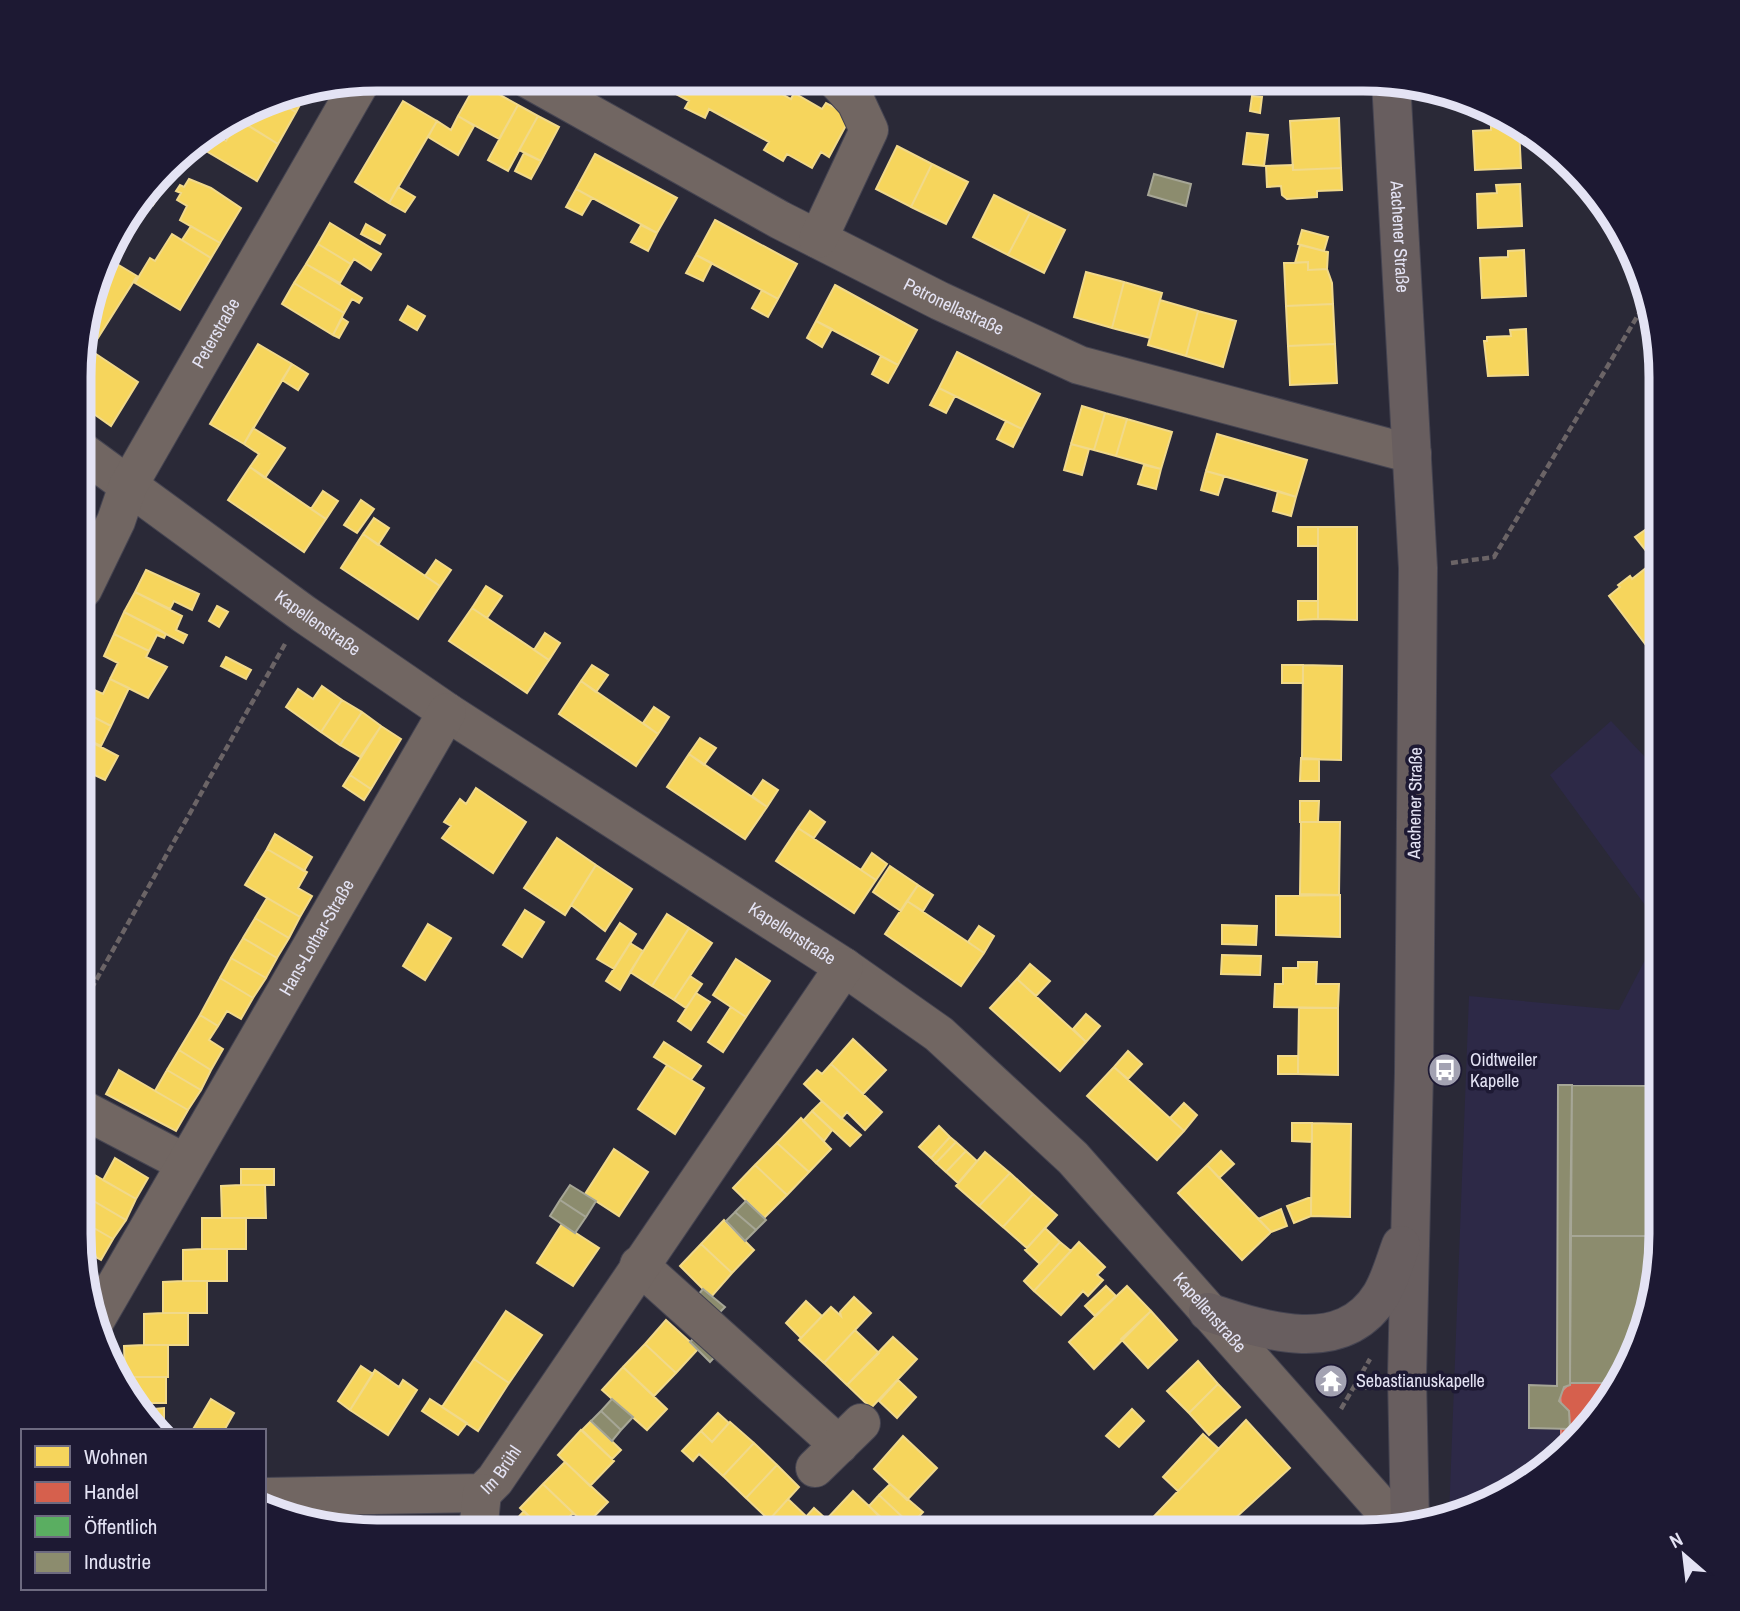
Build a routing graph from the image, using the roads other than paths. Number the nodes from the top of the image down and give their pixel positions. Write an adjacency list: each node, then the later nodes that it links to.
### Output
1 (550, 91): 5 (street, Petronellastraße)
2 (846, 91): 5 (street)
3 (355, 92): 8 (street, Peterstraße)
4 (1392, 93): 6 (main road, Aachener Straße)
5 (818, 239): 6 (street, Petronellastraße)
6 (1412, 454): 14 (main road, Aachener Straße)
7 (91, 458): 8 (street, Kapellenstraße)
8 (128, 486): 9 (street, Peterstraße); 10 (street, Kapellenstraße)
9 (91, 573)
10 (447, 712): 11 (street, Kapellenstraße); 13 (street, Hans-Lothar-Straße)
11 (844, 967): 15 (street, Im Brühl); 17 (street, Kapellenstraße)
12 (91, 1114): 13 (street)
13 (185, 1163): 16 (street, Hans-Lothar-Straße)
14 (1411, 1216): 17 (main road); 21 (main road, Aachener Straße)
15 (639, 1265): 18 (street); 19 (street, Im Brühl)
16 (101, 1310)
17 (1208, 1312): 22 (street, Kapellenstraße)
18 (839, 1445)
19 (482, 1493): 20 (street, Im Brühl); 23 (street)
20 (266, 1497)
21 (1410, 1517)
22 (1392, 1518)
23 (479, 1520)

